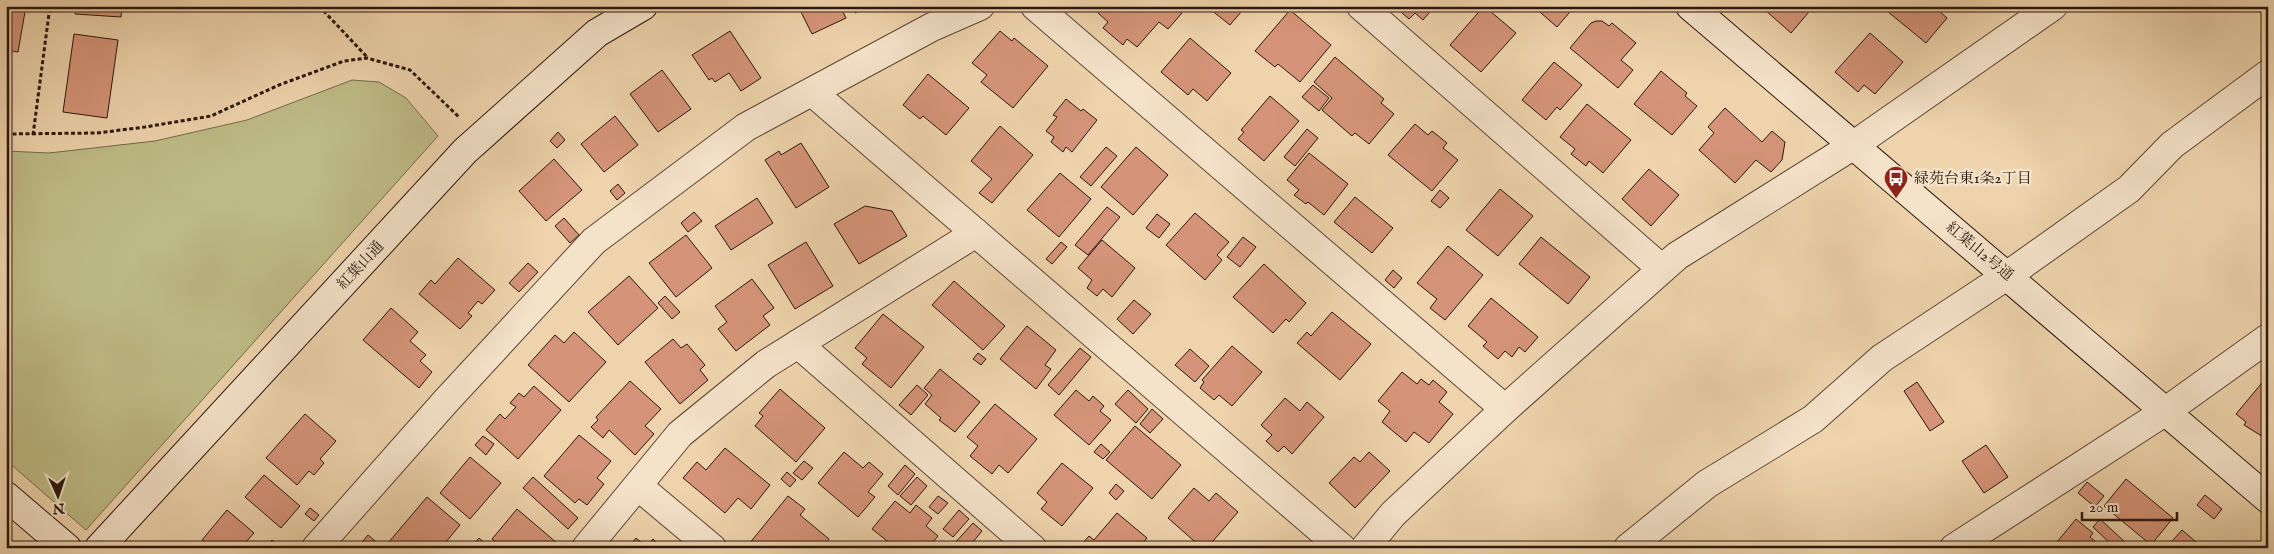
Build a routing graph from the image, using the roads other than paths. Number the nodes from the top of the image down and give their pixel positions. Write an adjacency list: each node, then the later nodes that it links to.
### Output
1 (642, 6): 22 (street, 紅葉山通)
2 (980, 6): 8 (street)
3 (1035, 6): 15 (street)
4 (1361, 6): 11 (street)
5 (1690, 6): 9 (street, 紅葉山2号通)
6 (2039, 10): 9 (street)
7 (2268, 74): 12 (street)
8 (812, 92): 10 (street); 23 (street)
9 (1854, 145): 11 (street); 12 (street, 紅葉山2号通)
10 (976, 233): 14 (street); 27 (street)
11 (1662, 268): 15 (street)
12 (2008, 275): 16 (street, 紅葉山2号通); 29 (street)
13 (2268, 338): 16 (street)
14 (798, 344): 17 (street); 26 (street)
15 (1504, 409): 28 (street)
16 (2166, 411): 19 (street, 紅葉山2号通); 20 (street)
17 (638, 486): 24 (street); 25 (street)
18 (6, 496): 21 (street)
19 (2268, 499)
20 (1971, 544)
21 (67, 548)
22 (99, 548)
23 (316, 548)
24 (586, 548)
25 (712, 548)
26 (1032, 548)
27 (1342, 548)
28 (1365, 548)
29 (1628, 548)

